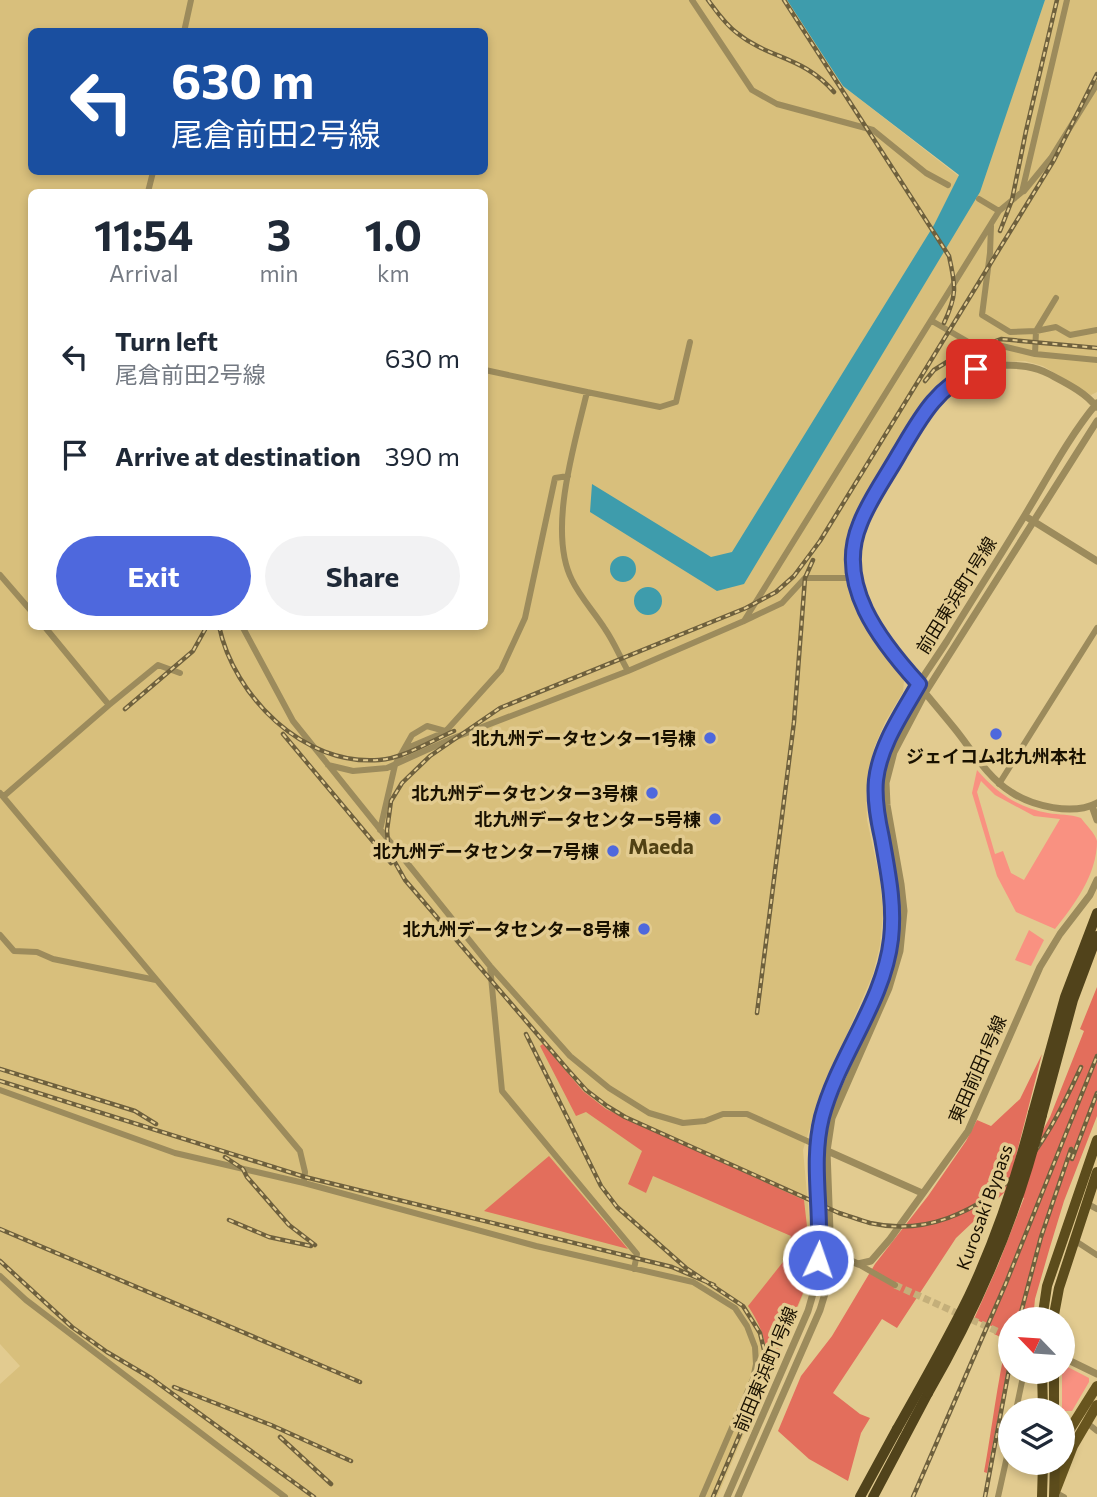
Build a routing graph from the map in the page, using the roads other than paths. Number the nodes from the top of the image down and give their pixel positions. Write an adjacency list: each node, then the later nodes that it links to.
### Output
1 (191, 0): 4 (street)
2 (692, 0): 6 (street)
3 (1067, 0): 7 (street)
4 (185, 28)
5 (1097, 84): 7 (street)
6 (948, 185)
7 (1022, 192): 9 (street)
8 (979, 200): 9 (street)
9 (999, 211): 10 (street)
10 (991, 224): 12 (street); 14 (street)
11 (1056, 298): 14 (street)
12 (932, 321): 16 (street); 29 (street)
13 (1097, 330): 14 (street)
14 (1036, 331): 16 (street)
15 (690, 342): 19 (street)
16 (1035, 354): 17 (street)
17 (1097, 360)
18 (488, 371): 19 (street)
19 (587, 392): 22 (street)
20 (1097, 406): 23 (street, 前田東浜町1号線); 27 (street)
21 (1097, 421): 24 (street, 前田東浜町1号線)
22 (568, 476): 33 (street); 38 (street)
23 (1025, 516): 24 (street); 35 (street, 前田東浜町1号線)
24 (1034, 522): 25 (street); 36 (street, 前田東浜町1号線)
25 (1097, 561)
26 (0, 575): 28 (street)
27 (855, 578): 29 (street); 35 (street)
28 (28, 607)
29 (744, 621): 33 (street)
30 (1097, 628): 42 (street)
31 (51, 630): 37 (street)
32 (244, 630): 40 (street)
33 (628, 671): 41 (street)
34 (180, 673): 37 (street)
35 (919, 684): 36 (street); 58 (street, 前田東浜町1号線)
36 (925, 693): 42 (street); 59 (street, 前田東浜町1号線)
37 (109, 705): 43 (street)
38 (445, 732): 39 (street); 39 (street)
39 (405, 749): 41 (street)
40 (326, 764): 41 (street); 46 (street)
41 (395, 765): 46 (street)
42 (999, 784): 44 (street)
43 (2, 795): 54 (street)
44 (1095, 804): 45 (street)
45 (1097, 820)
46 (380, 830): 53 (street)
47 (1097, 880): 62 (street, 東田前田1号線)
48 (1097, 903): 52 (highway)
49 (1097, 913): 52 (highway, Kurosaki Bypass)
50 (0, 935): 54 (street)
51 (1097, 936): 56 (highway, Kurosaki Bypass)
52 (1078, 959): 56 (highway, Kurosaki Bypass)
53 (489, 966): 58 (street); 69 (street)
54 (156, 980): 61 (street)
55 (0, 1090): 61 (street)
56 (1038, 1114): 81 (highway, Kurosaki Bypass, bridge)
57 (1097, 1140): 72 (highway)
58 (816, 1145): 59 (street); 90 (street, 前田東浜町1号線)
59 (827, 1151): 62 (street); 67 (street, 前田東浜町1号線)
60 (1097, 1172): 63 (highway)
61 (304, 1183): 69 (street)
62 (922, 1193): 68 (street, 東田前田1号線)
63 (1086, 1203): 64 (street); 65 (highway)
64 (1097, 1209)
65 (1074, 1240): 66 (street); 73 (highway)
66 (1097, 1255)
67 (831, 1258): 68 (street); 91 (street, 前田東浜町1号線)
68 (858, 1264): 71 (street)
69 (634, 1269): 89 (street)
70 (0, 1276): 88 (street)
71 (895, 1285)
72 (1044, 1307)
73 (1055, 1307)
74 (1075, 1363): 75 (street)
75 (1097, 1374)
76 (1097, 1386): 78 (main road)
77 (1097, 1405): 79 (main road)
78 (1075, 1421)
79 (1086, 1422): 80 (street); 86 (main road)
80 (1097, 1431)
81 (900, 1433): 92 (highway); 93 (highway, Kurosaki Bypass); 94 (highway, Kurosaki Bypass); 95 (highway)
82 (1003, 1475): 96 (street)
83 (1043, 1475): 87 (highway)
84 (1050, 1475): 87 (main road)
85 (1056, 1475): 86 (highway)
86 (1058, 1495)
87 (1042, 1496)
88 (285, 1497)
89 (702, 1497)
90 (727, 1497)
91 (738, 1497)
92 (860, 1497)
93 (865, 1497)
94 (873, 1497)
95 (879, 1497)
96 (999, 1497)

